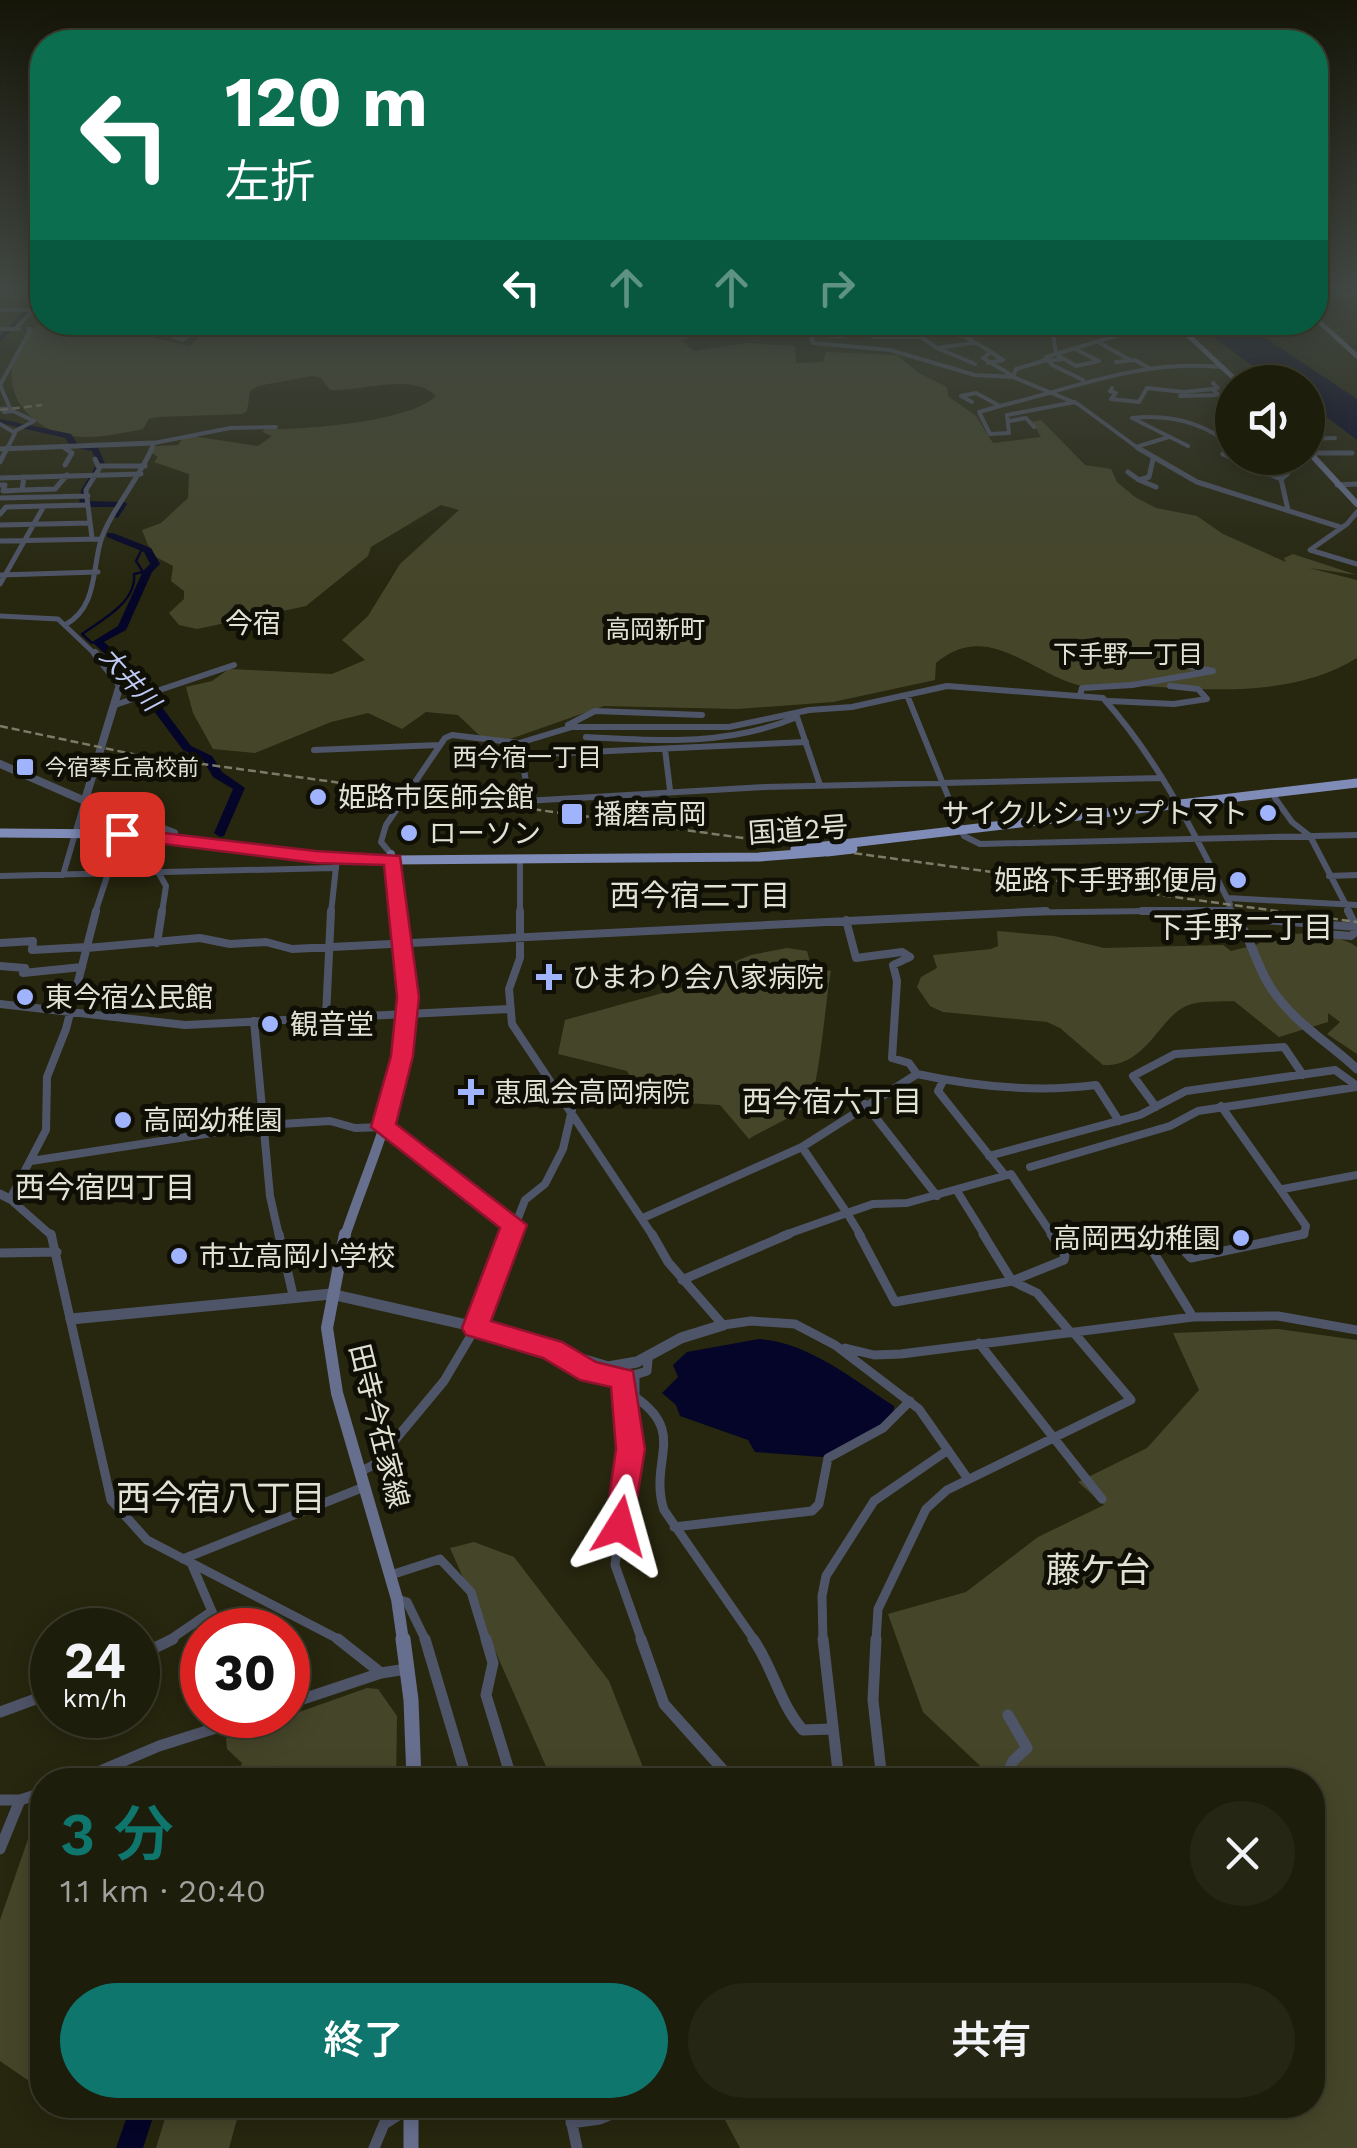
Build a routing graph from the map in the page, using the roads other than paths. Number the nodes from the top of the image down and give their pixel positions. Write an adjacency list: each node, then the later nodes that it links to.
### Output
1 (1, 386): 13 (street)
2 (1041, 386): 6 (street)
3 (1076, 386): 6 (street)
4 (1112, 388): 8 (street)
5 (1213, 389): 7 (street); 8 (street)
6 (1057, 392): 11 (street); 12 (street)
7 (1166, 394)
8 (1142, 398): 9 (street)
9 (1156, 400)
10 (972, 402): 12 (street)
11 (1075, 402): 14 (street); 25 (street)
12 (1000, 406): 14 (street)
13 (3, 410): 18 (street)
14 (1010, 420): 17 (street)
15 (0, 424): 18 (street)
16 (276, 427): 23 (street)
17 (1034, 427)
18 (17, 430): 28 (street)
19 (1215, 433): 20 (street)
20 (1169, 437): 24 (street); 25 (street)
21 (1325, 438): 22 (street)
22 (1335, 438)
23 (154, 442): 26 (street); 36 (street)
24 (1188, 446)
25 (1136, 447): 32 (street)
26 (65, 448): 28 (street); 34 (street)
27 (0, 449): 28 (street)
28 (9, 449): 33 (street)
29 (1352, 453): 30 (street)
30 (1325, 454)
31 (95, 459): 35 (street)
32 (1152, 459): 45 (street); 60 (street)
33 (0, 462)
34 (65, 465)
35 (101, 466): 36 (street); 43 (street)
36 (145, 466): 39 (street)
37 (1325, 471): 49 (main road)
38 (1128, 472): 45 (street)
39 (141, 474): 43 (street); 69 (street)
40 (67, 475): 43 (street); 44 (street); 53 (street)
41 (1269, 475): 46 (street)
42 (1287, 475): 46 (street)
43 (98, 476): 55 (street)
44 (24, 477): 47 (street); 51 (street)
45 (1139, 480): 50 (street)
46 (1280, 480): 60 (street)
47 (0, 482): 54 (street)
48 (1357, 484): 49 (street)
49 (1338, 485): 56 (main road)
50 (1156, 487)
51 (22, 490): 52 (street); 54 (street)
52 (34, 493): 53 (street); 54 (street); 59 (street)
53 (47, 493): 55 (street)
54 (6, 495)
55 (88, 496): 58 (street)
56 (1356, 502)
57 (44, 506): 58 (street); 59 (street); 64 (street)
58 (85, 506): 63 (street)
59 (25, 507): 62 (street)
60 (1288, 510): 66 (street)
61 (1357, 512): 66 (street)
62 (0, 514)
63 (89, 523): 64 (street); 68 (street)
64 (35, 524): 65 (street); 71 (street)
65 (3, 525): 67 (street)
66 (1340, 527): 74 (street)
67 (0, 534)
68 (92, 538): 69 (street); 71 (street)
69 (101, 540): 75 (street)
70 (0, 541): 71 (street)
71 (25, 541): 73 (street)
72 (0, 563): 73 (street)
73 (13, 563): 76 (street)
74 (1357, 564)
75 (98, 572): 76 (street); 79 (street)
76 (3, 575): 77 (street)
77 (0, 584)
78 (0, 616): 79 (street)
79 (65, 625): 86 (street)
80 (1184, 659): 84 (street)
81 (234, 666): 86 (street)
82 (1170, 686): 85 (street)
83 (907, 694): 84 (street); 88 (street); 99 (street)
84 (1080, 695): 85 (street)
85 (1109, 701): 98 (street)
86 (115, 705): 104 (street)
87 (702, 714): 89 (street)
88 (796, 715): 89 (street); 90 (street); 91 (street)
89 (556, 732): 92 (street)
90 (586, 737)
91 (806, 742): 94 (street); 100 (street)
92 (519, 743): 93 (street); 96 (street)
93 (440, 745): 95 (street); 118 (street)
94 (665, 748): 96 (street); 102 (street)
95 (314, 750)
96 (521, 755): 105 (street)
97 (0, 764): 104 (street)
98 (1162, 778): 99 (street); 107 (street)
99 (945, 782): 100 (street); 112 (street)
100 (820, 785): 102 (street)
101 (1357, 786): 103 (highway, 国道2号); 107 (highway, 国道2号)
102 (670, 790): 105 (street)
103 (1275, 798): 107 (highway, 国道2号); 116 (street)
104 (85, 800): 108 (street); 109 (street); 114 (street)
105 (530, 800): 106 (street)
106 (508, 802)
107 (1181, 807): 112 (highway, 国道2号); 117 (street)
108 (113, 814): 111 (street); 113 (street)
109 (76, 832): 110 (highway, 国道2号); 111 (highway, 国道2号); 123 (street)
110 (0, 833)
111 (108, 833): 113 (highway, 国道2号)
112 (962, 833): 117 (street); 118 (highway, 国道2号, bridge); 119 (highway, 国道2号, bridge)
113 (122, 834): 120 (highway, 国道2号); 122 (street)
114 (174, 834): 118 (highway, 国道2号)
115 (1357, 835): 116 (street)
116 (1310, 836): 117 (street); 126 (street)
117 (1198, 839): 127 (street)
118 (392, 857): 119 (highway, 国道2号); 120 (highway, 国道2号); 136 (main road, 田寺今在家線)
119 (520, 860): 135 (street)
120 (335, 863): 121 (street); 139 (street)
121 (157, 870): 122 (street); 138 (street)
122 (106, 874): 123 (street); 140 (street)
123 (62, 875): 125 (street)
124 (1357, 875): 126 (street)
125 (0, 876)
126 (1329, 876): 128 (street)
127 (1228, 898): 128 (street); 130 (street)
128 (1342, 904): 129 (street); 133 (street)
129 (1357, 905)
130 (1229, 910): 131 (street); 132 (street)
131 (1237, 918): 133 (street); 149 (street)
132 (846, 920): 135 (street); 150 (street)
133 (1357, 928): 134 (street)
134 (1327, 934)
135 (520, 936): 136 (street); 144 (street)
136 (402, 942): 139 (street); 146 (main road, 田寺今在家線)
137 (0, 943): 140 (street)
138 (157, 943): 139 (street); 140 (street)
139 (330, 946): 147 (street)
140 (87, 948): 142 (street)
141 (0, 966): 142 (street)
142 (82, 967): 145 (street)
143 (0, 1004): 145 (street)
144 (509, 1009): 146 (street); 157 (street)
145 (71, 1012): 148 (street); 163 (street)
146 (407, 1013): 147 (street); 160 (main road, 田寺今在家線)
147 (326, 1016): 148 (street)
148 (254, 1020): 159 (street)
149 (1357, 1069)
150 (916, 1074): 152 (street); 154 (street)
151 (1302, 1075): 153 (street); 156 (street); 156 (street)
152 (944, 1081): 158 (street); 162 (street)
153 (1357, 1087): 155 (street)
154 (865, 1104): 161 (street); 170 (street)
155 (1221, 1106): 164 (street); 167 (street)
156 (1156, 1107): 158 (street)
157 (572, 1110): 172 (street); 173 (street)
158 (1119, 1120): 162 (street)
159 (264, 1126): 160 (street); 163 (street); 179 (street)
160 (383, 1127): 173 (street); 178 (main road, 田寺今在家線)
161 (802, 1146): 171 (street); 172 (street)
162 (989, 1156): 165 (street)
163 (31, 1161): 169 (street)
164 (1030, 1167)
165 (1004, 1174): 168 (street); 177 (street)
166 (1357, 1174): 167 (street)
167 (1283, 1189): 180 (street)
168 (956, 1192): 170 (street); 177 (street)
169 (5, 1196): 174 (street)
170 (938, 1196): 171 (street)
171 (850, 1214): 176 (street); 177 (street)
172 (643, 1218): 176 (street)
173 (514, 1225): 183 (street)
174 (56, 1252): 175 (street); 181 (street)
175 (0, 1253)
176 (682, 1280): 182 (street)
177 (1012, 1280): 185 (street)
178 (330, 1294): 179 (street); 183 (street); 194 (main road, 田寺今在家線)
179 (292, 1295): 181 (street)
180 (1193, 1317): 184 (street); 185 (street)
181 (70, 1319): 199 (street)
182 (723, 1326): 187 (street); 189 (street)
183 (476, 1328): 188 (street); 194 (street)
184 (1357, 1330)
185 (1072, 1333): 186 (street); 192 (street)
186 (979, 1343): 187 (street); 192 (street)
187 (836, 1346): 191 (street)
188 (552, 1350): 189 (street); 190 (street)
189 (648, 1360): 190 (street)
190 (629, 1378): 198 (street); 215 (street)
191 (910, 1401): 193 (street); 198 (street)
192 (1052, 1436): 195 (street); 197 (street)
193 (948, 1450): 195 (street); 209 (street)
194 (360, 1472): 196 (main road, 田寺今在家線)
195 (968, 1478): 217 (street)
196 (364, 1487): 199 (street); 200 (main road, 田寺今在家線)
197 (1102, 1499)
198 (674, 1527): 209 (street)
199 (187, 1561): 202 (street); 204 (street)
200 (391, 1574): 201 (main road, 田寺今在家線); 214 (street)
201 (397, 1598): 203 (main road, 田寺今在家線); 213 (street)
202 (210, 1608)
203 (407, 1669): 204 (street); 212 (main road, 田寺今在家線)
204 (380, 1673): 205 (street)
205 (310, 1697)
206 (30, 1702): 207 (street)
207 (0, 1712)
208 (1008, 1715): 218 (street)
209 (832, 1729): 216 (street)
210 (184, 1738): 211 (street)
211 (107, 1768)
212 (413, 1768)
213 (464, 1768)
214 (508, 1768)
215 (725, 1768)
216 (837, 1768)
217 (880, 1768)
218 (1010, 1768)
219 (30, 1796): 221 (street)
220 (0, 1800): 221 (street)
221 (20, 1800): 222 (street)
222 (0, 1849)
223 (393, 2118): 228 (street)
224 (411, 2118): 229 (main road)
225 (571, 2118): 227 (street)
226 (602, 2118): 227 (street)
227 (572, 2123): 230 (street)
228 (374, 2148)
229 (411, 2148)
230 (577, 2148)

